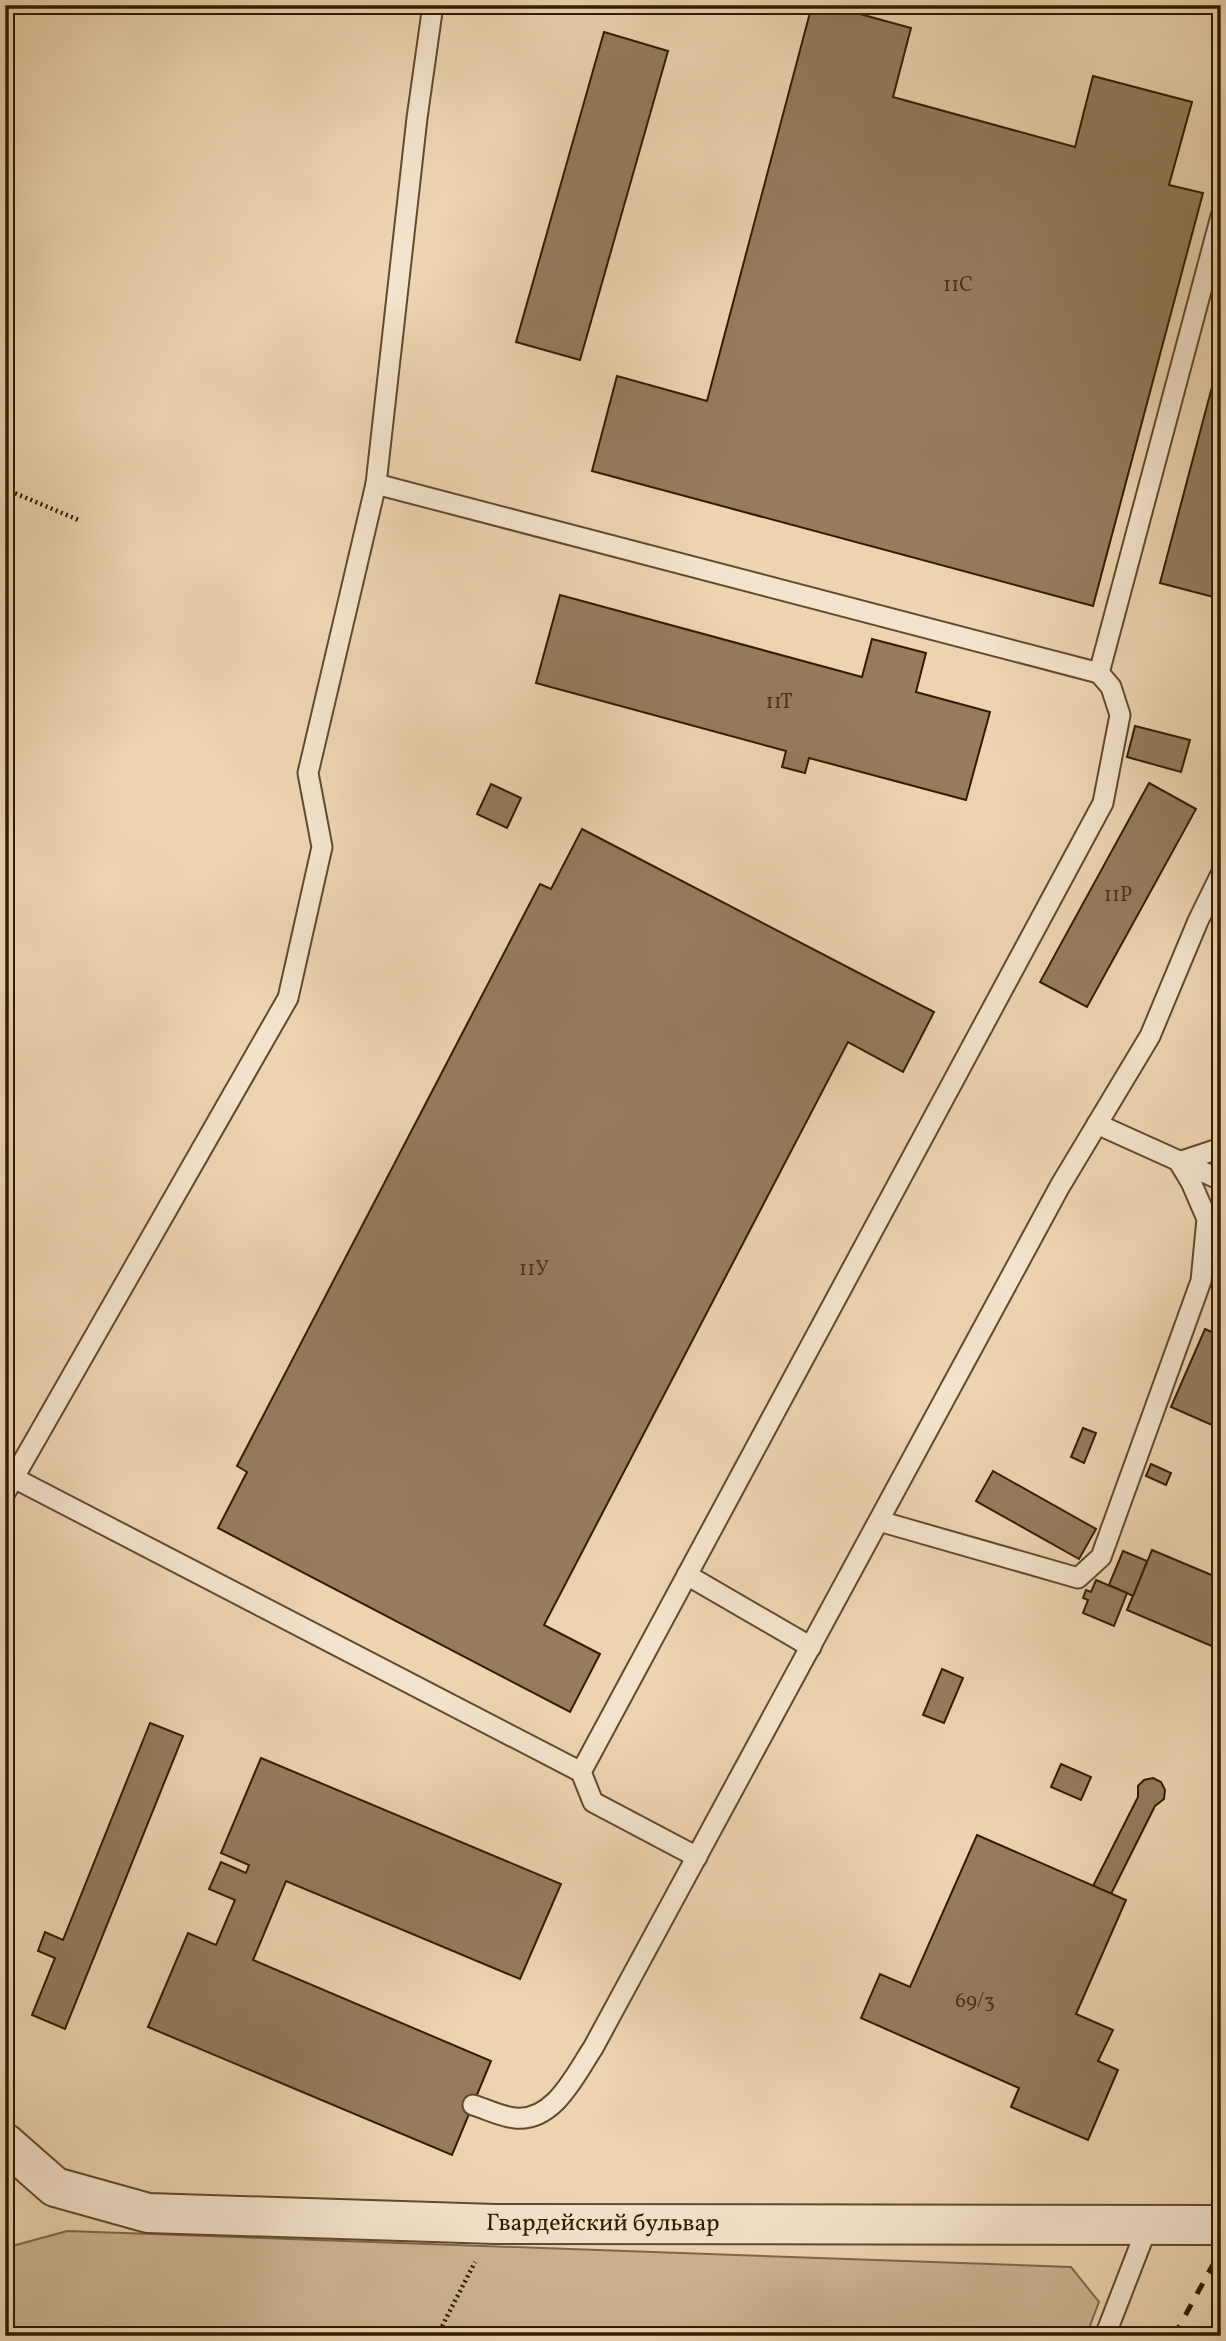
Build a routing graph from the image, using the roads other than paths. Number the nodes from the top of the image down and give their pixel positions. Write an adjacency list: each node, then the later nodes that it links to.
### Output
1 (433, 5): 3 (lane)
2 (1221, 216): 4 (lane)
3 (376, 484): 4 (lane); 10 (lane)
4 (1099, 673): 12 (lane)
5 (1221, 874): 6 (lane)
6 (1097, 1124): 8 (lane); 11 (lane)
7 (1221, 1148): 8 (lane)
8 (1179, 1162): 9 (lane); 11 (lane)
9 (1221, 1180)
10 (10, 1485): 14 (lane)
11 (879, 1521): 13 (lane)
12 (687, 1575): 13 (lane); 14 (lane)
13 (811, 1647): 15 (lane)
14 (581, 1772): 15 (lane)
15 (697, 1857): 16 (lane)
16 (473, 2105)
17 (5, 2143): 18 (street, Гвардейский бульвар)
18 (1148, 2225): 19 (street, Гвардейский бульвар); 20 (lane)
19 (1221, 2225)
20 (1105, 2336)

